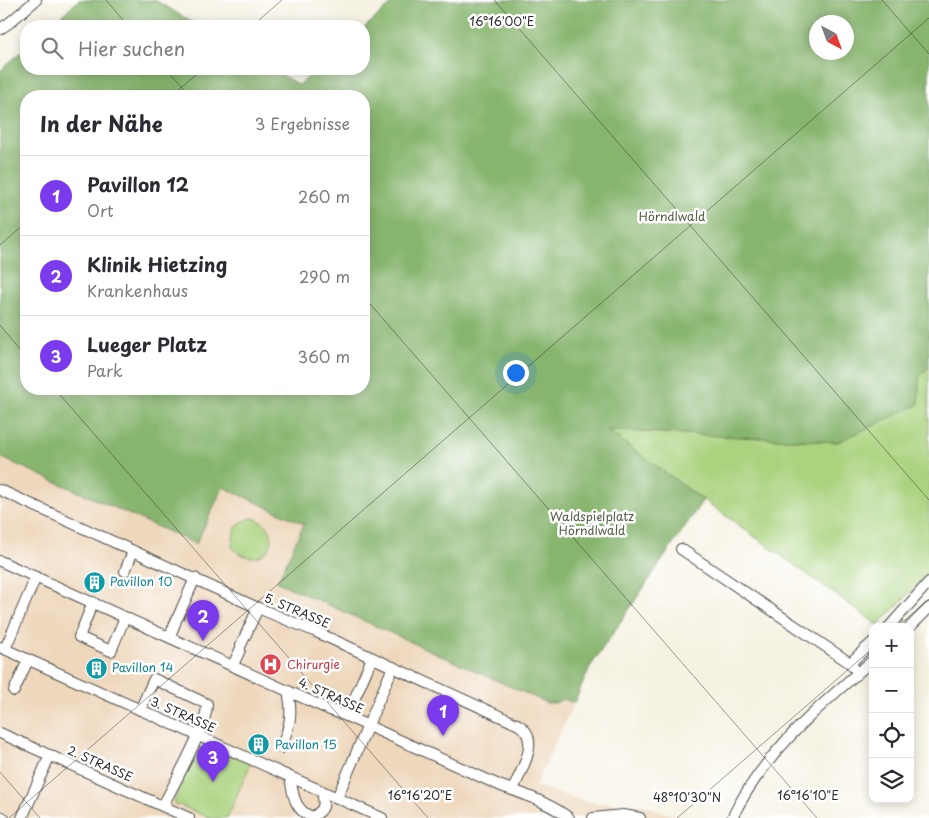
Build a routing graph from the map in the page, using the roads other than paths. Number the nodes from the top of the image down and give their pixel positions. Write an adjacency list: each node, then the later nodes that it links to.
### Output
1 (36, 0): 2 (street)
2 (0, 28)
3 (0, 490): 5 (street, 5. STRASSE)
4 (681, 550): 22 (street)
5 (133, 551): 7 (street); 9 (street, 5. STRASSE)
6 (0, 561): 8 (street, 4. STRASSE)
7 (125, 571)
8 (36, 577): 11 (street, 4. STRASSE); 19 (street)
9 (195, 578): 12 (street, 5. STRASSE); 17 (street)
10 (929, 582): 15 (street)
11 (93, 602): 14 (street, 4. STRASSE); 14 (street)
12 (258, 608): 20 (street, 5. STRASSE); 24 (street)
13 (929, 608): 16 (street)
14 (125, 617): 17 (street, 4. STRASSE)
15 (893, 623)
16 (914, 623)
17 (170, 636): 24 (street, 4. STRASSE)
18 (869, 646): 22 (street)
19 (2, 648): 21 (street, 3. STRASSE)
20 (372, 658): 25 (street, 5. STRASSE); 30 (street)
21 (28, 660): 27 (street); 29 (street, 3. STRASSE)
22 (850, 663): 26 (street)
23 (869, 663): 26 (street)
24 (233, 665): 28 (street, 4. STRASSE)
25 (392, 667): 31 (street); 37 (street, 5. STRASSE)
26 (858, 672): 49 (street)
27 (14, 691)
28 (288, 691): 30 (street, 4. STRASSE); 34 (street)
29 (140, 710): 33 (street, 3. STRASSE); 33 (street)
30 (346, 716): 31 (street, 4. STRASSE)
31 (367, 725): 37 (street, 4. STRASSE); 39 (street)
32 (0, 733): 35 (street, 2. STRASSE)
33 (198, 735): 36 (street, 3. STRASSE); 40 (street)
34 (281, 748)
35 (50, 755): 40 (street, 2. STRASSE); 43 (street)
36 (290, 777): 38 (street, 3. STRASSE); 38 (street)
37 (513, 790): 46 (street, 4. STRASSE)
38 (322, 792): 39 (street, 3. STRASSE)
39 (337, 798): 45 (street, 3. STRASSE)
40 (163, 806): 44 (street, 2. STRASSE)
41 (0, 816): 42 (street)
42 (4, 818)
43 (22, 818)
44 (189, 818)
45 (382, 818)
46 (569, 818)
47 (593, 818): 48 (street)
48 (640, 818)
49 (732, 818)

